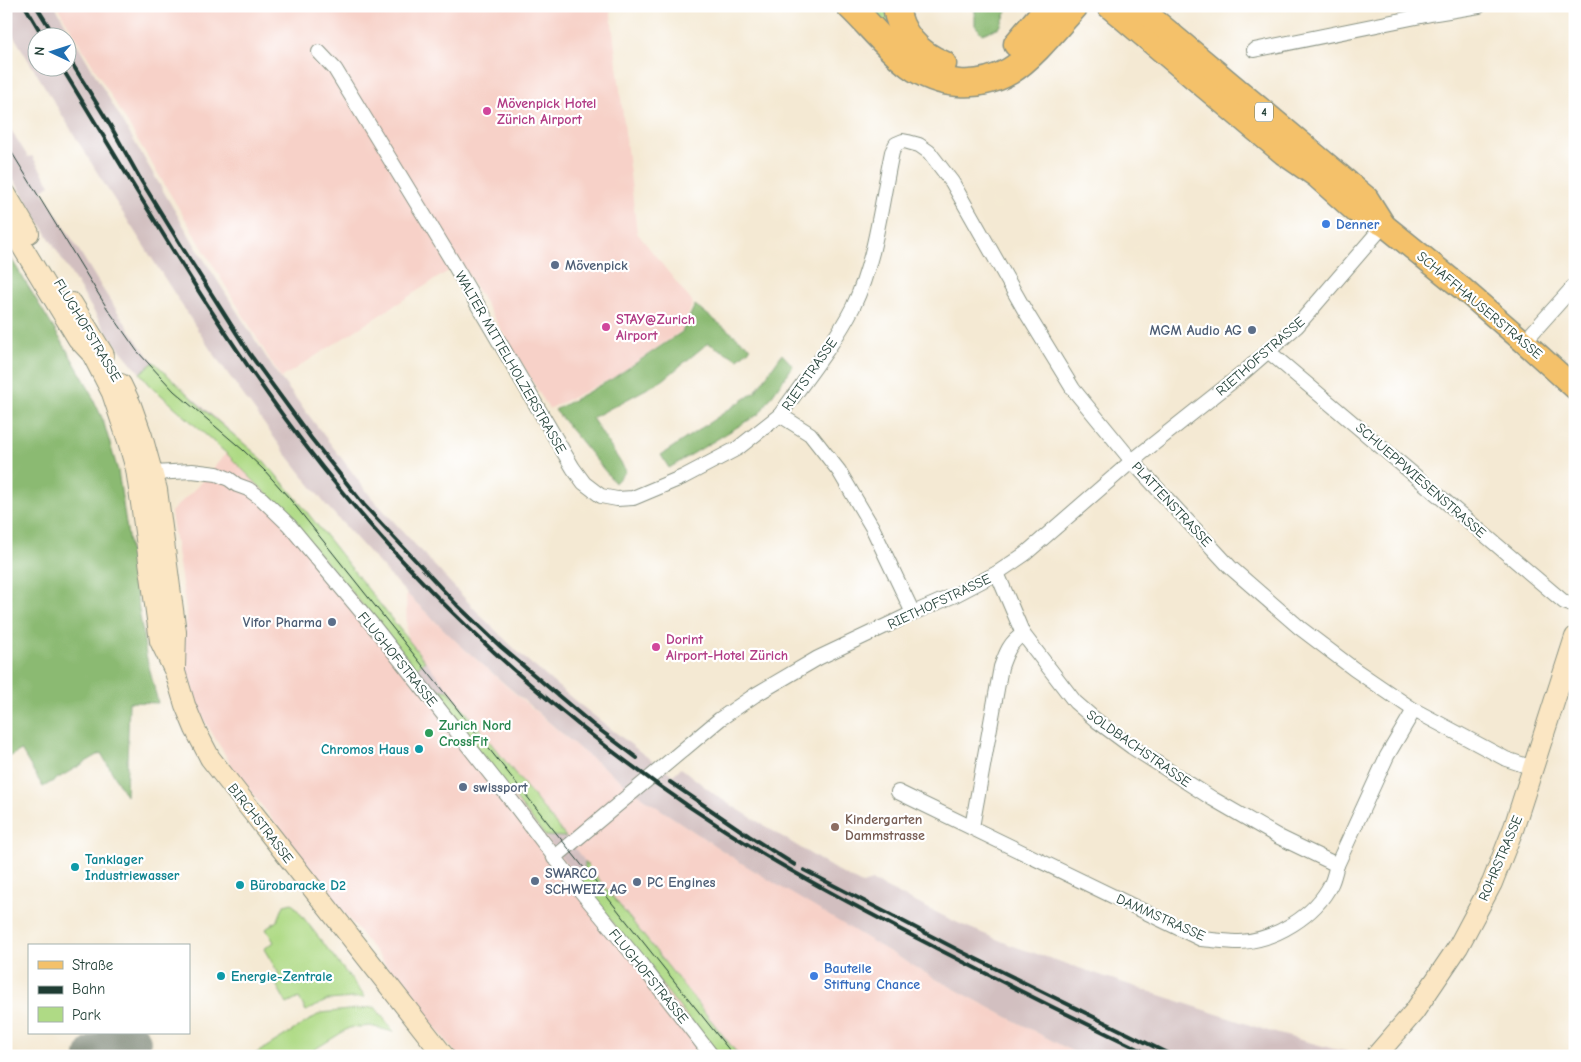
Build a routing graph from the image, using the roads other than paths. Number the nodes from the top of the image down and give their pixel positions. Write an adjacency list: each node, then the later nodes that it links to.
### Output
1 (850, 6): 3 (highway)
2 (896, 6): 7 (highway)
3 (1075, 6)
4 (1108, 6): 13 (main road, SCHAFFHAUSERSTRASSE / 4)
5 (1138, 6): 13 (main road, SCHAFFHAUSERSTRASSE / 4)
6 (1479, 6): 8 (street)
7 (1046, 8)
8 (1254, 50)
9 (319, 52): 18 (street, WALTER MITTELHOLZERSTRASSE)
10 (908, 142): 18 (street, RIETSTRASSE); 19 (street, PLATTENSTRASSE)
11 (6, 194): 20 (main road, FLUGHOFSTRASSE)
12 (6, 220): 20 (main road, FLUGHOFSTRASSE)
13 (1384, 225): 15 (main road, SCHAFFHAUSERSTRASSE / 4); 16 (street, RIETHOFSTRASSE)
14 (1575, 285): 15 (street)
15 (1524, 342): 17 (main road, SCHAFFHAUSERSTRASSE / 4)
16 (1268, 351): 19 (street, RIETHOFSTRASSE); 22 (street, SCHUEPPWIESENSTRASSE)
17 (1575, 388)
18 (780, 414): 23 (street, RIETSTRASSE)
19 (1132, 461): 21 (street, RIETHOFSTRASSE); 26 (street, PLATTENSTRASSE)
20 (145, 471): 30 (street, FLUGHOFSTRASSE); 32 (main road, BIRCHSTRASSE)
21 (997, 573): 23 (street, RIETHOFSTRASSE); 24 (street, SOLDBACHSTRASSE)
22 (1575, 606)
23 (913, 612): 30 (street, RIETHOFSTRASSE)
24 (1023, 634): 29 (street); 31 (street, SOLDBACHSTRASSE)
25 (1575, 637): 27 (main road, ROHRSTRASSE)
26 (1414, 710): 27 (street, PLATTENSTRASSE); 31 (street, DAMMSTRASSE)
27 (1533, 768): 34 (main road, ROHRSTRASSE)
28 (898, 792): 29 (street, DAMMSTRASSE)
29 (972, 827): 31 (street, DAMMSTRASSE)
30 (554, 858): 33 (street, FLUGHOFSTRASSE)
31 (1337, 865)
32 (444, 1056)
33 (712, 1056)
34 (1376, 1056)

